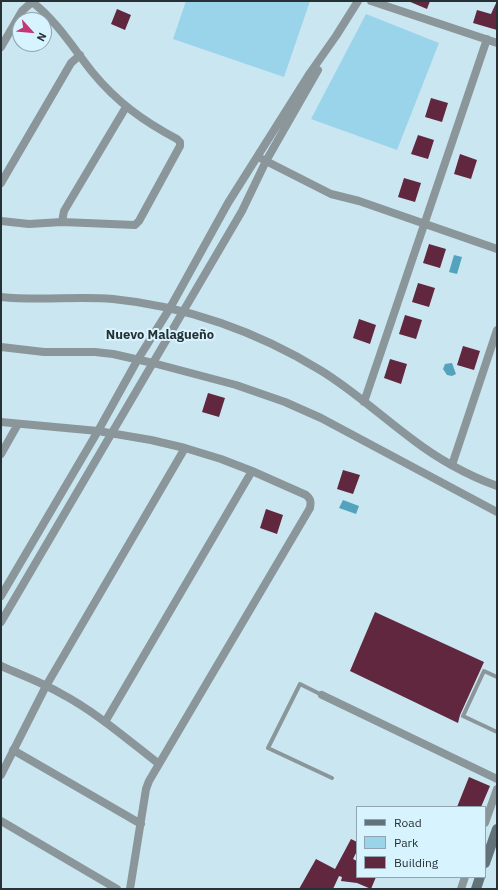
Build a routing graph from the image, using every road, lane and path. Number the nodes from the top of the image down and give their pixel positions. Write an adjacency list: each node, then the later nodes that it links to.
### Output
1 (32, 1): 7 (street); 8 (street)
2 (358, 1): 4 (street)
3 (371, 1): 5 (street)
4 (336, 36): 10 (street); 11 (street)
5 (487, 39): 6 (street); 15 (street)
6 (497, 43)
7 (1, 47)
8 (80, 55): 9 (street); 12 (street)
9 (126, 107): 14 (street); 14 (street)
10 (258, 157): 11 (street); 18 (street)
11 (266, 161): 15 (street); 19 (street)
12 (1, 183)
13 (1, 221): 14 (street)
14 (62, 222)
15 (425, 224): 16 (street); 24 (street)
16 (497, 249)
17 (1, 297): 18 (street)
18 (170, 308): 19 (street); 22 (street)
19 (183, 311): 23 (street); 24 (street)
20 (497, 330): 31 (street)
21 (1, 347): 22 (street)
22 (138, 359): 23 (street); 27 (street)
23 (153, 363): 28 (street); 34 (street)
24 (364, 402): 31 (street)
25 (1, 422): 26 (street)
26 (18, 424): 27 (street); 30 (street)
27 (98, 431): 28 (street); 35 (street)
28 (112, 433): 29 (street); 36 (street)
29 (185, 448): 32 (street); 39 (street)
30 (1, 454)
31 (452, 465): 33 (street)
32 (252, 471): 41 (street); 44 (street)
33 (497, 486)
34 (497, 512)
35 (1, 596)
36 (1, 622)
37 (1, 666): 39 (street)
38 (497, 677): 42 (lane)
39 (46, 686): 41 (street); 43 (street)
40 (322, 695): 46 (lane); 47 (street)
41 (105, 722): 44 (street)
42 (497, 732)
43 (13, 750): 45 (street); 51 (street)
44 (159, 764): 51 (street)
45 (1, 775)
46 (332, 778)
47 (497, 779)
48 (497, 790): 49 (street)
49 (486, 820)
50 (1, 821): 56 (street)
51 (141, 824): 57 (street)
52 (497, 829): 53 (main road)
53 (486, 859)
54 (465, 878): 58 (street)
55 (480, 878): 59 (main road)
56 (117, 889)
57 (130, 889)
58 (461, 889)
59 (476, 889)

